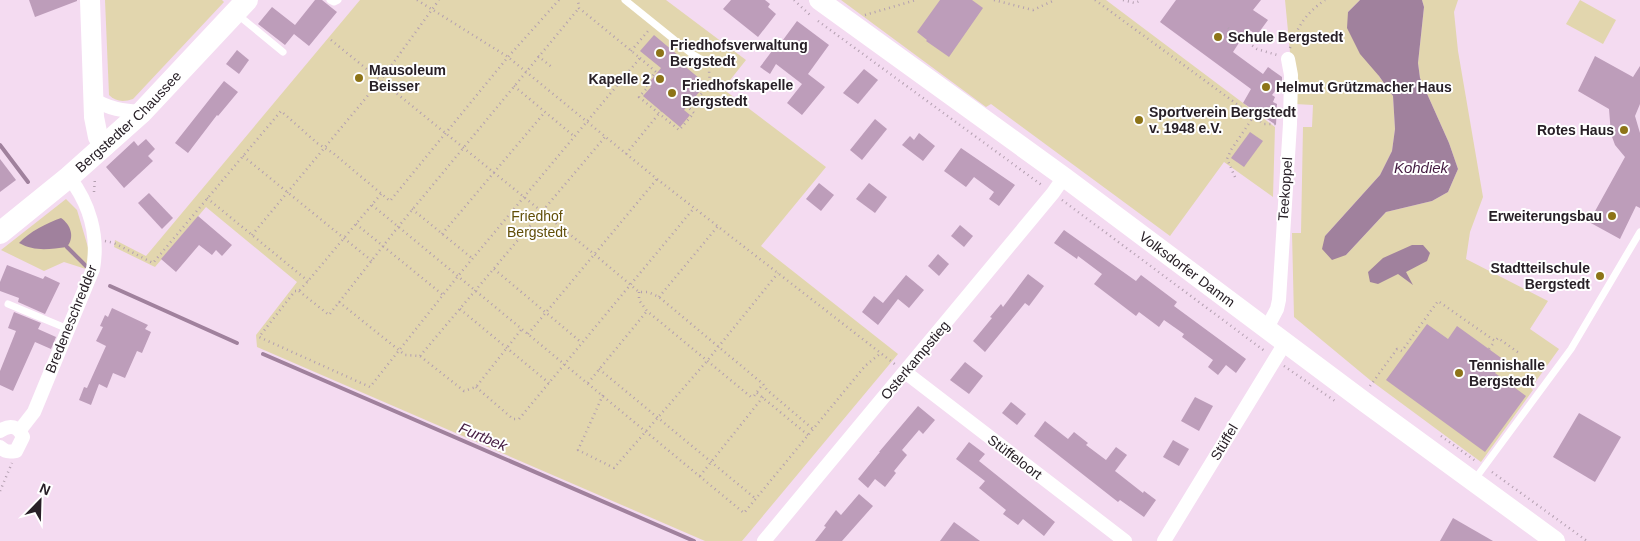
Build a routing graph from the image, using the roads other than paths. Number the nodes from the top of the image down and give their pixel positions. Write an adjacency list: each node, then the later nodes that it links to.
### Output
1 (90, 0): 10 (main road)
2 (330, 0): 3 (lane)
3 (338, 0)
4 (625, 0): 9 (lane)
5 (819, 0): 14 (main road, Volksdorfer Damm)
6 (242, 6): 7 (lane); 11 (main road, Bergstedter Chaussee)
7 (283, 52)
8 (1288, 59): 18 (street, Teekoppel)
9 (708, 63)
10 (93, 99): 11 (street); 12 (main road)
11 (142, 112): 12 (main road, Bergstedter Chaussee)
12 (104, 146): 13 (main road, Bergstedter Chaussee)
13 (69, 177): 16 (main road, Bergstedter Chaussee); 19 (street, Bredeneschredder)
14 (1064, 177): 18 (main road, Volksdorfer Damm); 21 (street, Osterkampstieg)
15 (1640, 232): 25 (lane)
16 (0, 233)
17 (8, 304): 19 (lane)
18 (1267, 328): 20 (main road, Volksdorfer Damm)
19 (68, 329): 22 (street, Bredeneschredder)
20 (1285, 343): 25 (main road, Volksdorfer Damm); 28 (street, Stüffel)
21 (905, 372): 26 (street, Osterkampstieg); 27 (street, Stüffeloort)
22 (20, 430): 23 (street); 24 (street, Bredeneschredder)
23 (0, 431)
24 (0, 447)
25 (1473, 482): 29 (main road, Volksdorfer Damm)
26 (764, 541)
27 (1125, 541)
28 (1164, 541)
29 (1556, 541)

